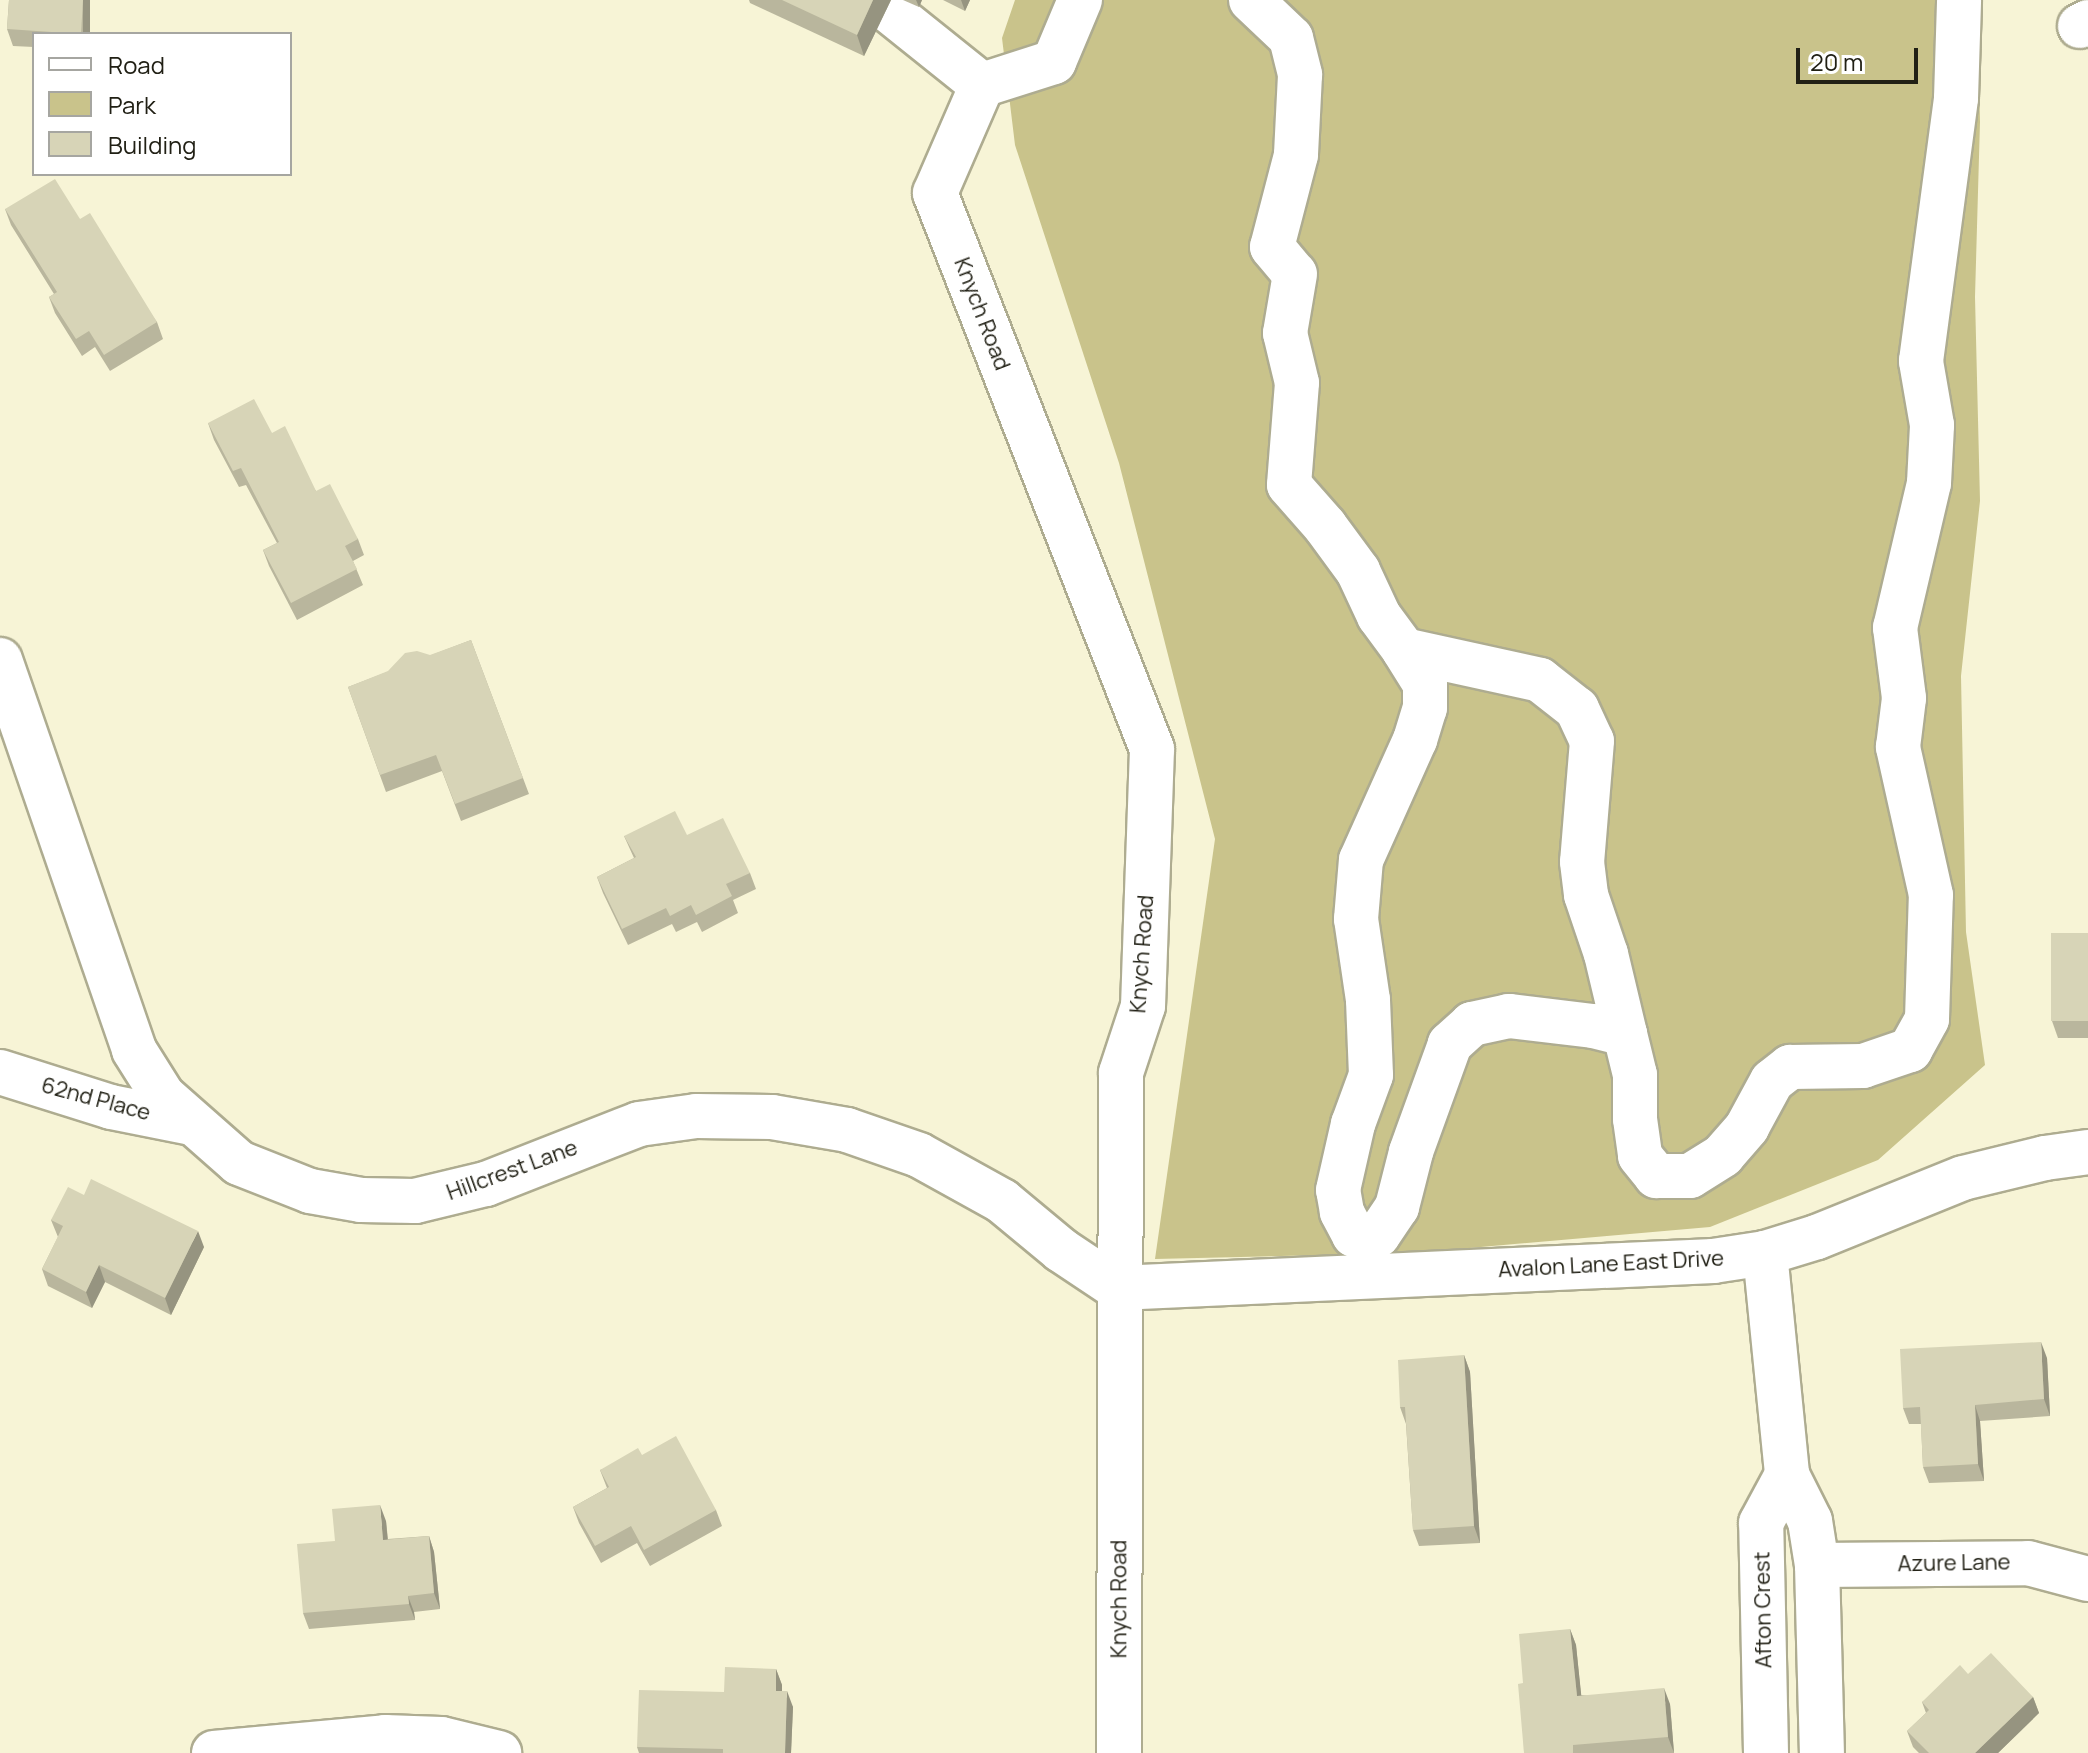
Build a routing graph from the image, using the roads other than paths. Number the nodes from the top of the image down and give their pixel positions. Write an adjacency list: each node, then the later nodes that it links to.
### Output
1 (1080, 0): 5 (street)
2 (1251, 0): 6 (street)
3 (1959, 0): 8 (street)
4 (887, 9): 5 (street)
5 (982, 85): 13 (street, Knych Road)
6 (1404, 650): 8 (street); 8 (street)
7 (0, 660): 10 (street, Hillcrest Lane)
8 (1625, 1034)
9 (0, 1072): 10 (street, 62nd Place)
10 (192, 1123): 13 (street, Hillcrest Lane)
11 (2088, 1152): 12 (street, Avalon Lane East Drive)
12 (1765, 1253): 13 (street, Avalon Lane East Drive); 14 (street)
13 (1118, 1288): 19 (street, Knych Road)
14 (1787, 1475): 15 (street); 20 (street, Afton Crest)
15 (1817, 1565): 16 (street, Azure Lane); 21 (street)
16 (2088, 1579)
17 (214, 1753): 18 (street)
18 (499, 1753)
19 (1119, 1753)
20 (1766, 1753)
21 (1822, 1753)

